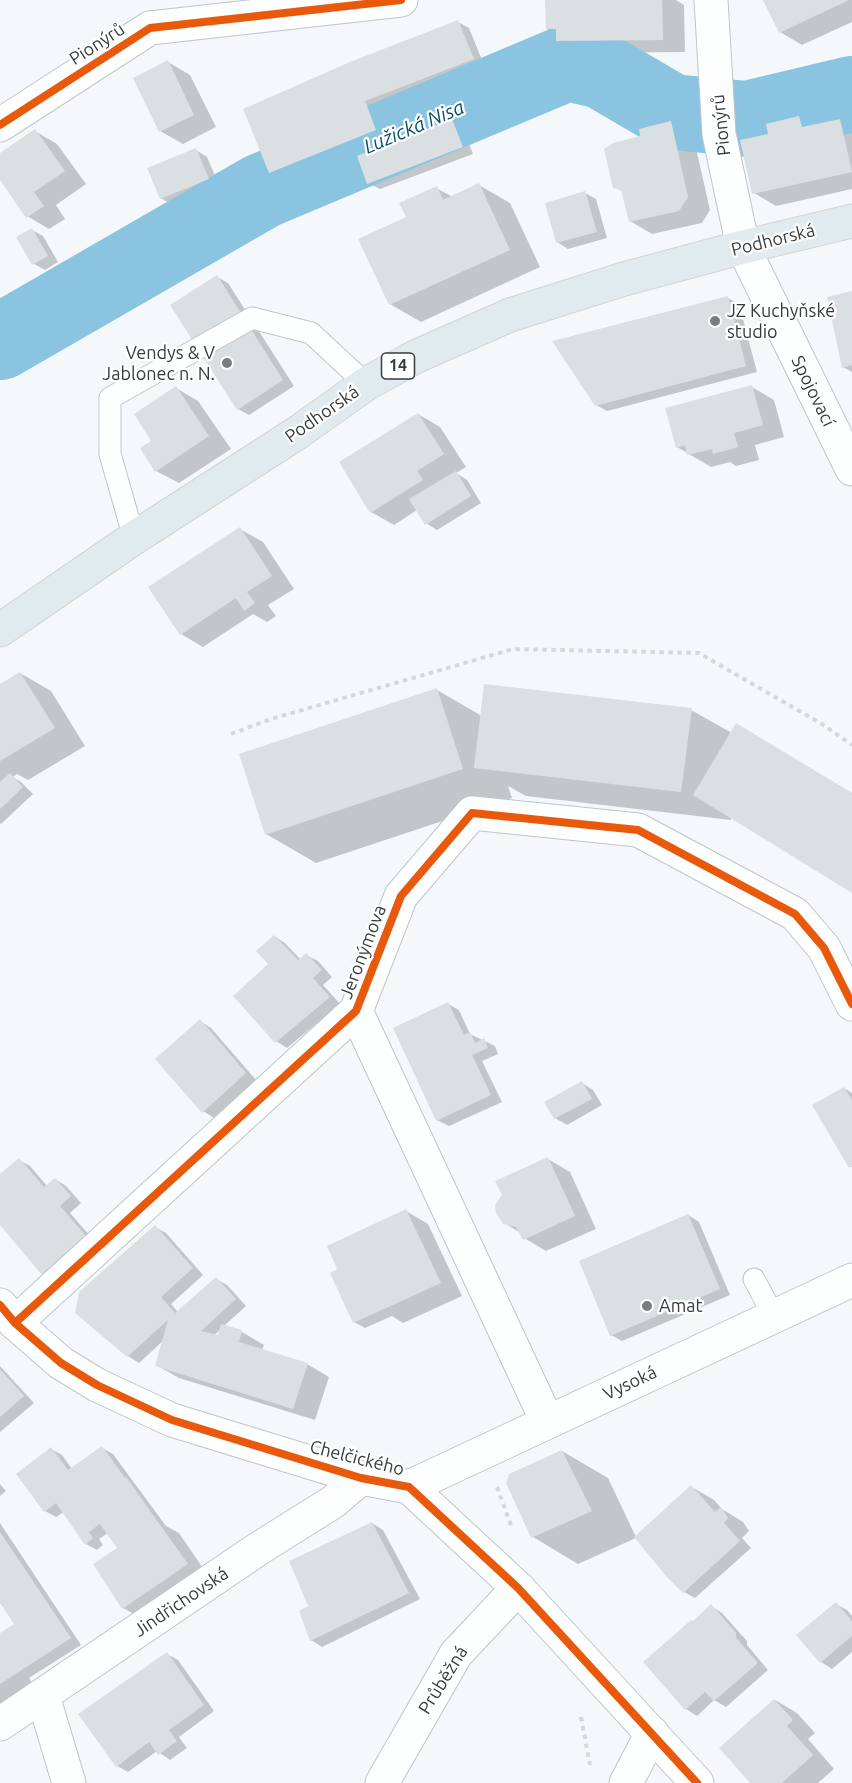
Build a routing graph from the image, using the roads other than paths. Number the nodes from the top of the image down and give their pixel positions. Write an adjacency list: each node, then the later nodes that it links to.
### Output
1 (711, 0): 5 (street, Pionýrů)
2 (393, 1): 3 (street, Pionýrů)
3 (0, 125)
4 (852, 221): 5 (main road, Podhorská / 14)
5 (742, 248): 6 (main road, Podhorská / 14); 7 (street, Spojovací)
6 (366, 384): 8 (main road, Podhorská / 14); 8 (lane)
7 (852, 469)
8 (134, 538): 9 (main road, Podhorská / 14)
9 (0, 630)
10 (852, 1004): 11 (street, Jeronýmova)
11 (356, 1011): 14 (street, Jeronýmova); 16 (street, Jeronýmova)
12 (754, 1279): 15 (lane)
13 (852, 1280): 15 (street, Vysoká)
14 (8, 1314): 17 (street, Chelčického)
15 (774, 1317): 16 (street, Vysoká)
16 (547, 1421): 18 (street, Vysoká)
17 (361, 1478): 18 (street, Chelčického); 20 (street, Jindřichovská)
18 (409, 1486): 19 (street, Chelčického)
19 (518, 1588): 22 (street, Chelčického); 24 (street, Průběžná)
20 (43, 1696): 21 (street, Jindřichovská); 23 (street)
21 (0, 1724)
22 (652, 1733): 25 (street); 26 (street, Chelčického)
23 (69, 1783)
24 (382, 1783)
25 (626, 1783)
26 (697, 1783)

